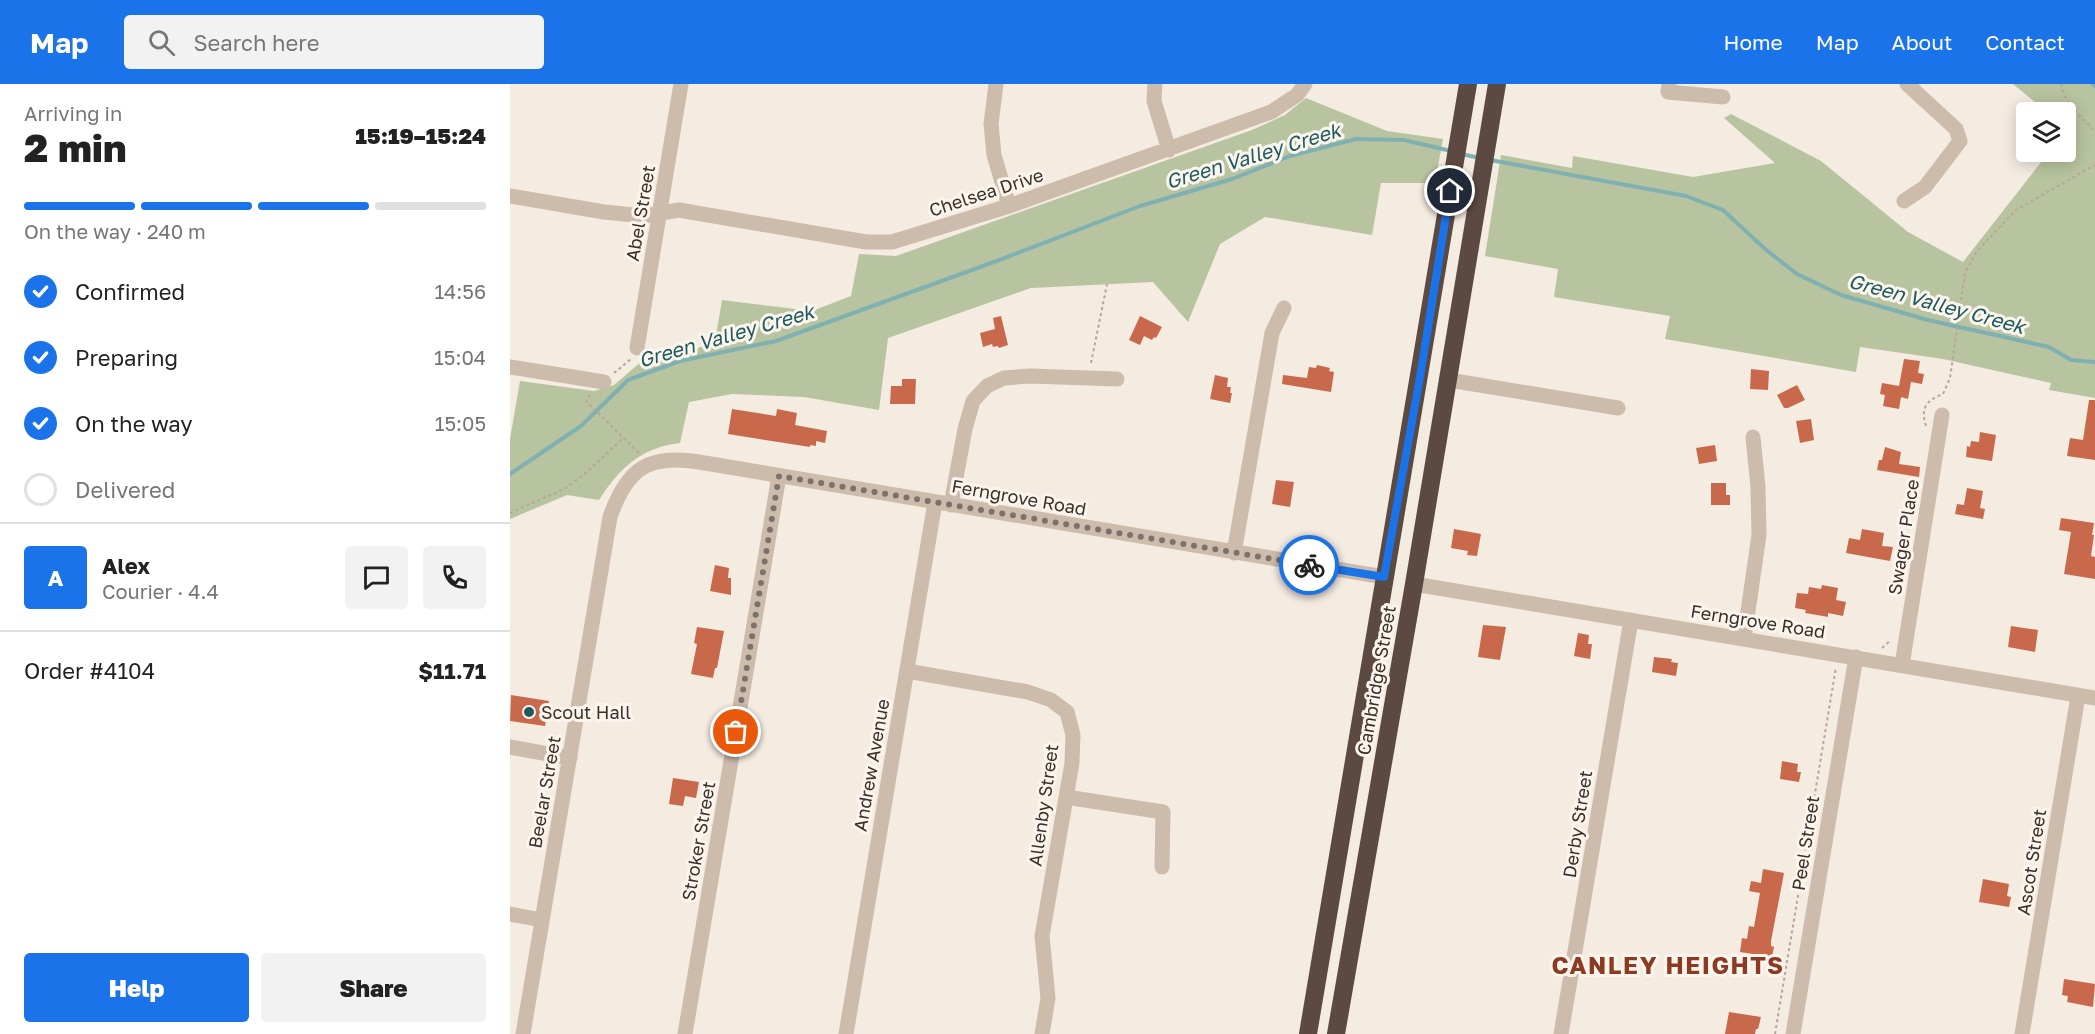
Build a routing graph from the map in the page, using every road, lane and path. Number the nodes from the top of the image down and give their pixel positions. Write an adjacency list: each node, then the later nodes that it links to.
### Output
1 (681, 84): 17 (street, Abel Street)
2 (996, 84): 16 (street)
3 (1155, 84): 12 (street)
4 (1305, 84): 12 (street, Chelsea Drive)
5 (1468, 84): 37 (highway, Cambridge Street)
6 (1497, 84): 25 (highway, Cambridge Street)
7 (1669, 84): 10 (street)
8 (1907, 84): 15 (street)
9 (2061, 84): 11 (path)
10 (1723, 97)
11 (2095, 132)
12 (1169, 150): 16 (street, Chelsea Drive)
13 (2095, 165): 22 (path)
14 (510, 196): 17 (street, Chelsea Drive)
15 (1904, 201)
16 (1009, 206): 17 (street, Chelsea Drive)
17 (660, 213): 20 (street, Abel Street)
18 (1107, 284): 23 (path)
19 (1284, 308): 36 (street)
20 (637, 348): 26 (path)
21 (510, 367): 26 (street)
22 (1952, 369)
23 (1088, 378): 24 (street); 34 (street)
24 (1117, 379)
25 (1449, 380): 27 (street); 38 (highway, Cambridge Street)
26 (604, 382): 30 (path)
27 (1618, 408)
28 (1942, 415): 42 (street, Swager Place)
29 (1754, 436): 40 (street)
30 (623, 438): 31 (path); 35 (path)
31 (648, 464): 32 (street, Ferngrove Road); 48 (street, Beelar Street)
32 (779, 476): 33 (street, Ferngrove Road); 54 (street, Stroker Street)
33 (935, 502): 34 (street, Ferngrove Road); 44 (street, Andrew Avenue)
34 (951, 505): 36 (street, Ferngrove Road)
35 (510, 513)
36 (1234, 553): 37 (street, Ferngrove Road)
37 (1384, 577): 57 (highway, Cambridge Street)
38 (1414, 584): 39 (street, Ferngrove Road); 58 (highway, Cambridge Street)
39 (1630, 620): 40 (street, Ferngrove Road); 59 (street, Derby Street)
40 (1743, 639): 41 (street, Ferngrove Road)
41 (1856, 657): 42 (street, Ferngrove Road); 61 (street, Peel Street)
42 (1902, 665): 45 (street, Ferngrove Road)
43 (1836, 666): 60 (path)
44 (907, 671): 49 (street, Allenby Street); 55 (street, Andrew Avenue)
45 (2078, 696): 46 (street, Ferngrove Road); 62 (street, Ascot Street)
46 (2095, 698)
47 (510, 747): 48 (street)
48 (570, 758): 52 (street, Beelar Street)
49 (1066, 797): 50 (street); 56 (street, Allenby Street)
50 (1162, 867)
51 (510, 914): 52 (street)
52 (542, 920): 53 (street, Beelar Street)
53 (523, 1034)
54 (685, 1034)
55 (846, 1034)
56 (1042, 1034)
57 (1308, 1034)
58 (1336, 1034)
59 (1561, 1034)
60 (1775, 1034)
61 (1793, 1034)
62 (2022, 1034)

